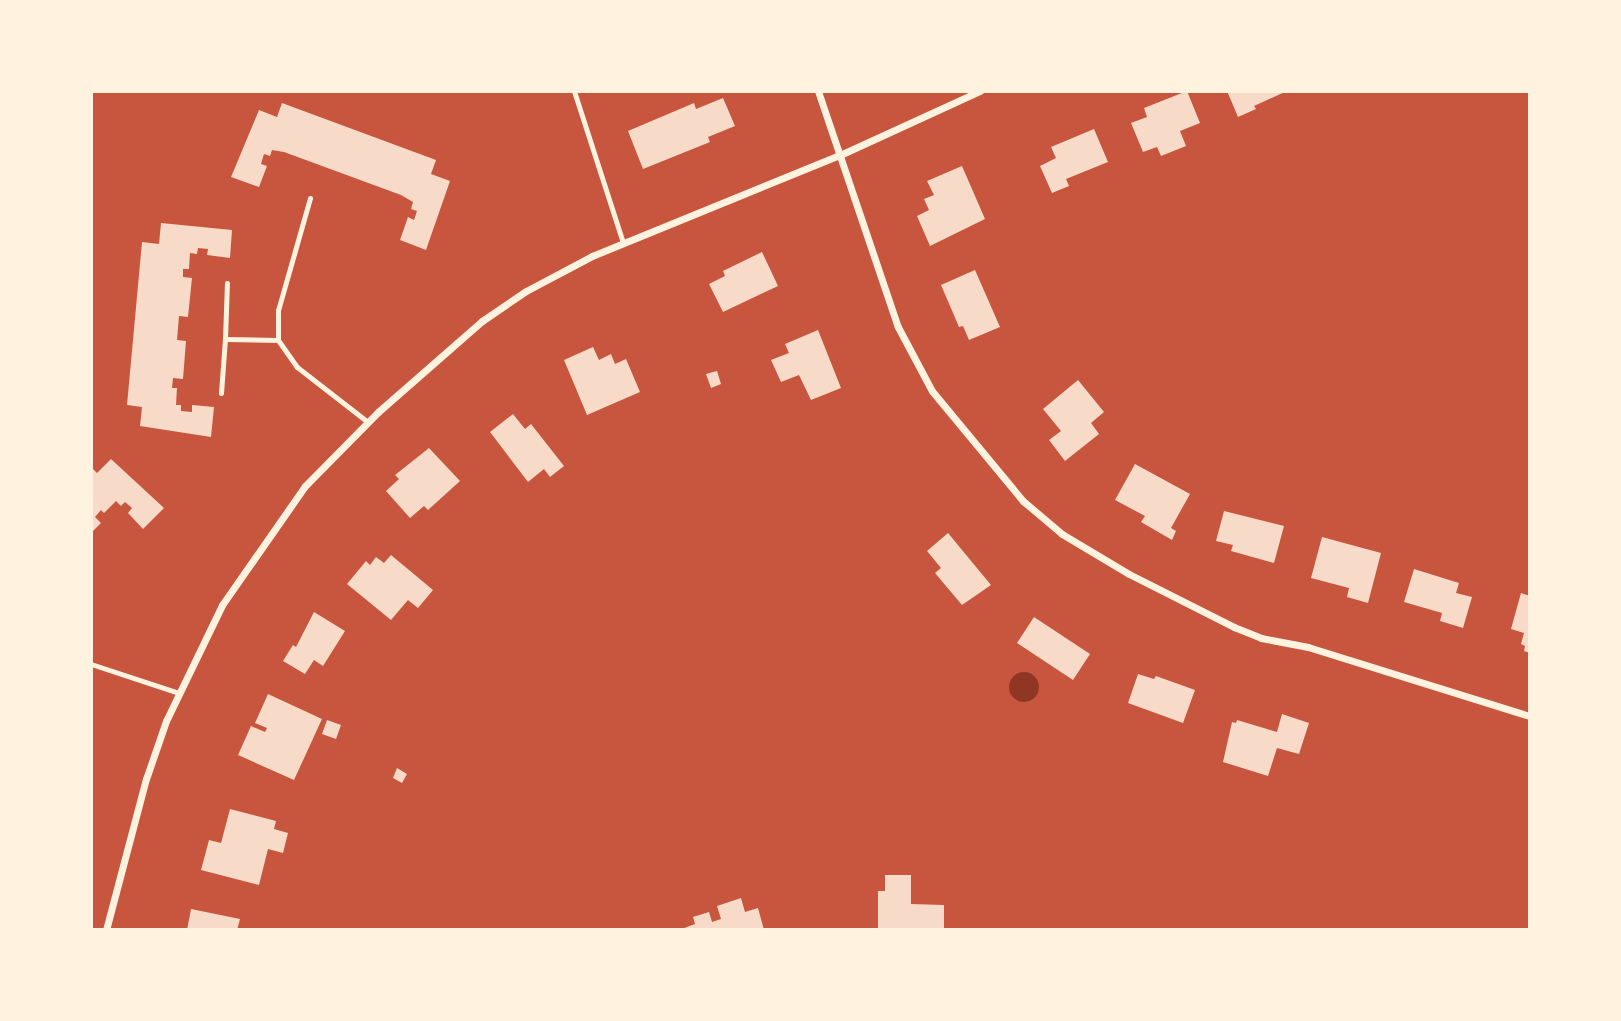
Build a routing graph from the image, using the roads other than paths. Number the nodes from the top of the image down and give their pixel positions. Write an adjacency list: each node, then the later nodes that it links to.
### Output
1 (574, 91): 6 (lane)
2 (818, 91): 4 (street)
3 (980, 91): 4 (street)
4 (840, 155): 6 (street); 14 (street)
5 (310, 198): 9 (lane)
6 (623, 243): 11 (street)
7 (227, 283): 8 (lane)
8 (225, 340): 9 (lane); 10 (lane)
9 (278, 340): 11 (lane)
10 (221, 393)
11 (368, 422): 13 (street)
12 (91, 664): 13 (lane)
13 (179, 692): 15 (street)
14 (1530, 716)
15 (106, 930)

